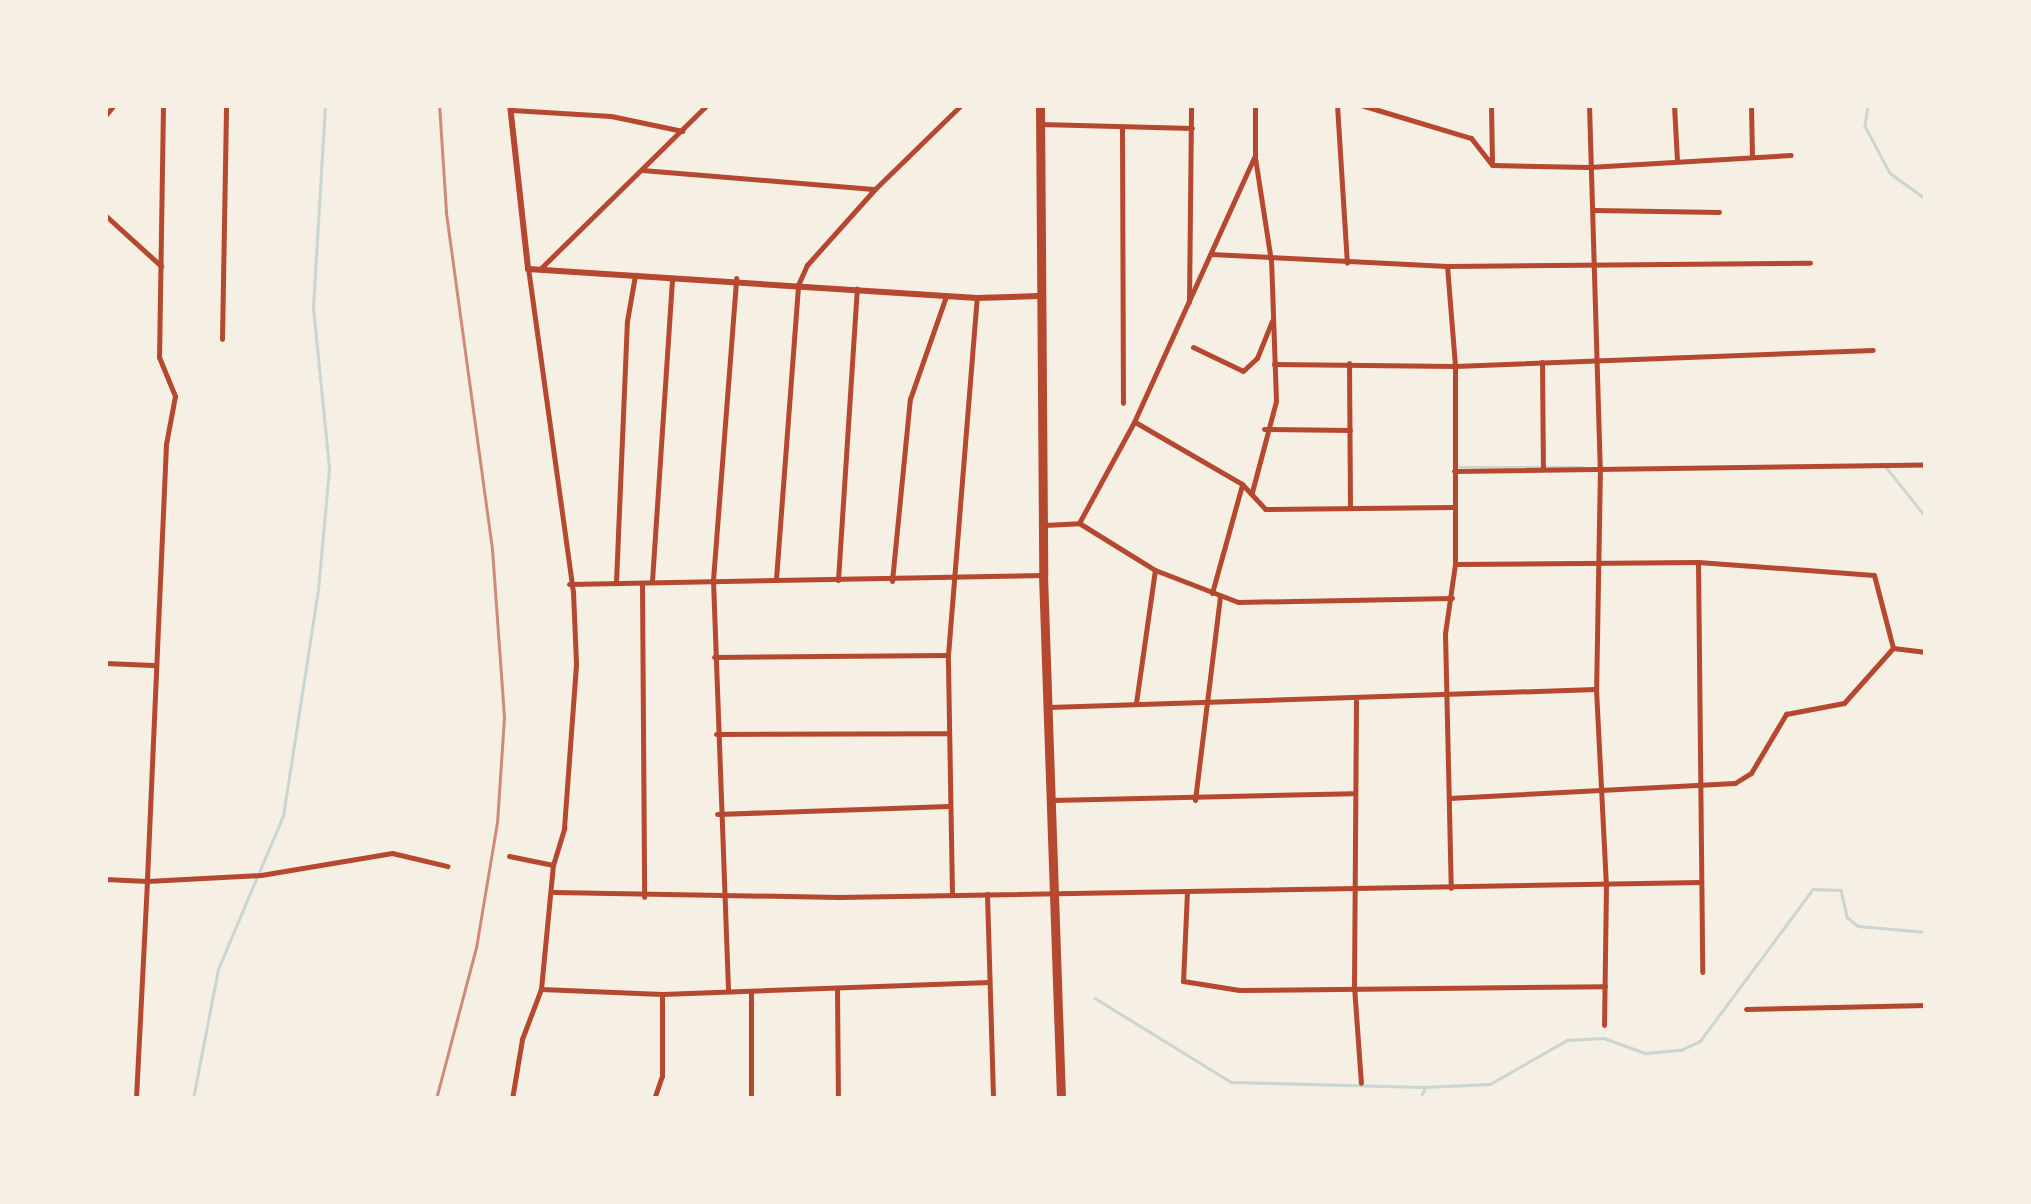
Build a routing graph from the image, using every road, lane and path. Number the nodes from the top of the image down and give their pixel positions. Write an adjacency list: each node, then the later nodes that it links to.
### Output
1 (114, 105): 18 (street)
2 (164, 105): 38 (street)
3 (226, 105): 53 (street)
4 (532, 105): 17 (street)
5 (708, 105): 22 (street)
6 (959, 105): 30 (street)
7 (1040, 105): 19 (main road)
8 (1192, 105): 21 (street)
9 (1254, 105): 24 (street)
10 (1337, 105): 36 (street)
11 (1361, 105): 27 (street)
12 (1491, 105): 27 (street)
13 (1588, 105): 28 (street)
14 (1674, 105): 26 (street)
15 (1751, 105): 25 (street)
16 (510, 108): 17 (street); 41 (street)
17 (522, 110): 22 (street)
18 (105, 116)
19 (1040, 124): 20 (street); 49 (main road)
20 (1122, 127): 21 (street); 61 (street)
21 (1192, 128): 51 (street)
22 (682, 131): 29 (street)
23 (1792, 155): 25 (street)
24 (1255, 156): 34 (street); 35 (street)
25 (1752, 157): 26 (street)
26 (1677, 161): 28 (street)
27 (1492, 165): 28 (street)
28 (1589, 167): 31 (street)
29 (642, 170): 30 (street); 42 (street)
30 (875, 189): 46 (street)
31 (1595, 210): 32 (street); 40 (street)
32 (1719, 212)
33 (105, 216): 38 (street)
34 (1211, 254): 35 (street); 51 (street)
35 (1271, 261): 36 (street); 52 (street)
36 (1348, 263): 39 (street)
37 (1810, 263): 40 (street)
38 (161, 266): 96 (street)
39 (1447, 266): 40 (street); 60 (street)
40 (1596, 266): 56 (street)
41 (528, 269): 42 (street); 87 (street)
42 (538, 271): 43 (street)
43 (635, 274): 44 (street); 86 (street)
44 (672, 276): 45 (street); 85 (street)
45 (736, 278): 46 (street); 81 (street)
46 (798, 286): 47 (street); 82 (street)
47 (857, 289): 48 (street); 83 (street)
48 (946, 296): 50 (street); 84 (street)
49 (1039, 296): 50 (street); 74 (main road)
50 (977, 298): 80 (street)
51 (1188, 304): 62 (street)
52 (1273, 320): 54 (street); 59 (street)
53 (222, 339)
54 (1193, 346)
55 (1873, 350): 56 (street)
56 (1596, 358): 57 (street); 66 (street)
57 (1542, 361): 60 (street); 67 (street)
58 (1349, 363): 59 (street); 60 (street); 64 (street)
59 (1274, 364): 63 (street)
60 (1455, 366): 68 (street)
61 (1122, 403)
62 (1134, 422): 69 (street); 73 (street)
63 (1264, 429): 64 (street); 70 (street)
64 (1350, 430): 71 (street)
65 (1926, 464): 66 (street)
66 (1600, 468): 67 (street); 75 (street)
67 (1543, 469): 68 (street)
68 (1454, 471): 72 (street)
69 (1242, 484): 70 (street); 89 (street)
70 (1252, 492): 71 (street)
71 (1350, 507): 72 (street)
72 (1454, 507): 77 (street)
73 (1079, 522): 74 (street); 78 (street)
74 (1044, 525): 79 (main road)
75 (1599, 561): 76 (street); 77 (street); 97 (street)
76 (1698, 562): 91 (street); 105 (street)
77 (1455, 564): 90 (street)
78 (1155, 570): 89 (street); 100 (street)
79 (1043, 575): 80 (street); 102 (main road)
80 (952, 579): 84 (street); 93 (street)
81 (713, 580): 82 (street); 85 (street); 94 (street)
82 (776, 580): 83 (street)
83 (838, 580): 84 (street)
84 (892, 580)
85 (652, 581): 88 (street)
86 (616, 582): 87 (street); 88 (street)
87 (569, 584): 114 (street)
88 (642, 584): 127 (street)
89 (1216, 594): 90 (street); 101 (street)
90 (1452, 598): 98 (street)
91 (1893, 648): 92 (street); 105 (street)
92 (1926, 652)
93 (948, 655): 94 (street); 103 (street)
94 (714, 657): 104 (street)
95 (105, 663): 96 (street)
96 (153, 665): 117 (street)
97 (1596, 689): 98 (street); 107 (street)
98 (1446, 697): 99 (street); 108 (street)
99 (1356, 701): 101 (street); 106 (street)
100 (1136, 703): 101 (street); 102 (street)
101 (1206, 704): 110 (street)
102 (1049, 707): 109 (main road)
103 (949, 733): 104 (street); 111 (street)
104 (716, 734): 112 (street)
105 (1700, 786): 107 (street); 118 (street)
106 (1352, 793): 110 (street); 121 (street)
107 (1598, 793): 108 (street); 119 (street)
108 (1449, 798): 120 (street)
109 (1052, 800): 110 (street); 124 (main road)
110 (1195, 800)
111 (949, 806): 112 (street); 125 (street)
112 (717, 814): 128 (street)
113 (510, 856): 114 (street)
114 (553, 865): 123 (street)
115 (447, 866): 117 (street)
116 (105, 879): 117 (street)
117 (147, 880): 142 (street)
118 (1702, 882): 119 (street); 129 (street)
119 (1606, 885): 120 (street); 132 (street)
120 (1451, 888): 121 (street)
121 (1355, 890): 122 (street); 131 (street)
122 (1188, 891): 124 (street); 131 (street)
123 (554, 892): 127 (street); 134 (street)
124 (1054, 892): 126 (street); 148 (main road)
125 (952, 894): 126 (street); 128 (street)
126 (987, 894): 130 (street)
127 (644, 897): 128 (street)
128 (722, 897): 133 (street)
129 (1702, 972)
130 (989, 982): 135 (street); 147 (street)
131 (1354, 986): 132 (street); 141 (street)
132 (1606, 986): 140 (street)
133 (728, 988): 136 (street); 137 (street)
134 (541, 989): 137 (street); 143 (street)
135 (837, 990): 136 (street); 146 (street)
136 (750, 992): 145 (street)
137 (662, 994): 144 (street)
138 (1926, 1005): 139 (street)
139 (1746, 1009)
140 (1604, 1025)
141 (1361, 1082)
142 (136, 1099)
143 (512, 1099)
144 (654, 1099)
145 (751, 1099)
146 (838, 1099)
147 (993, 1099)
148 (1061, 1099)

